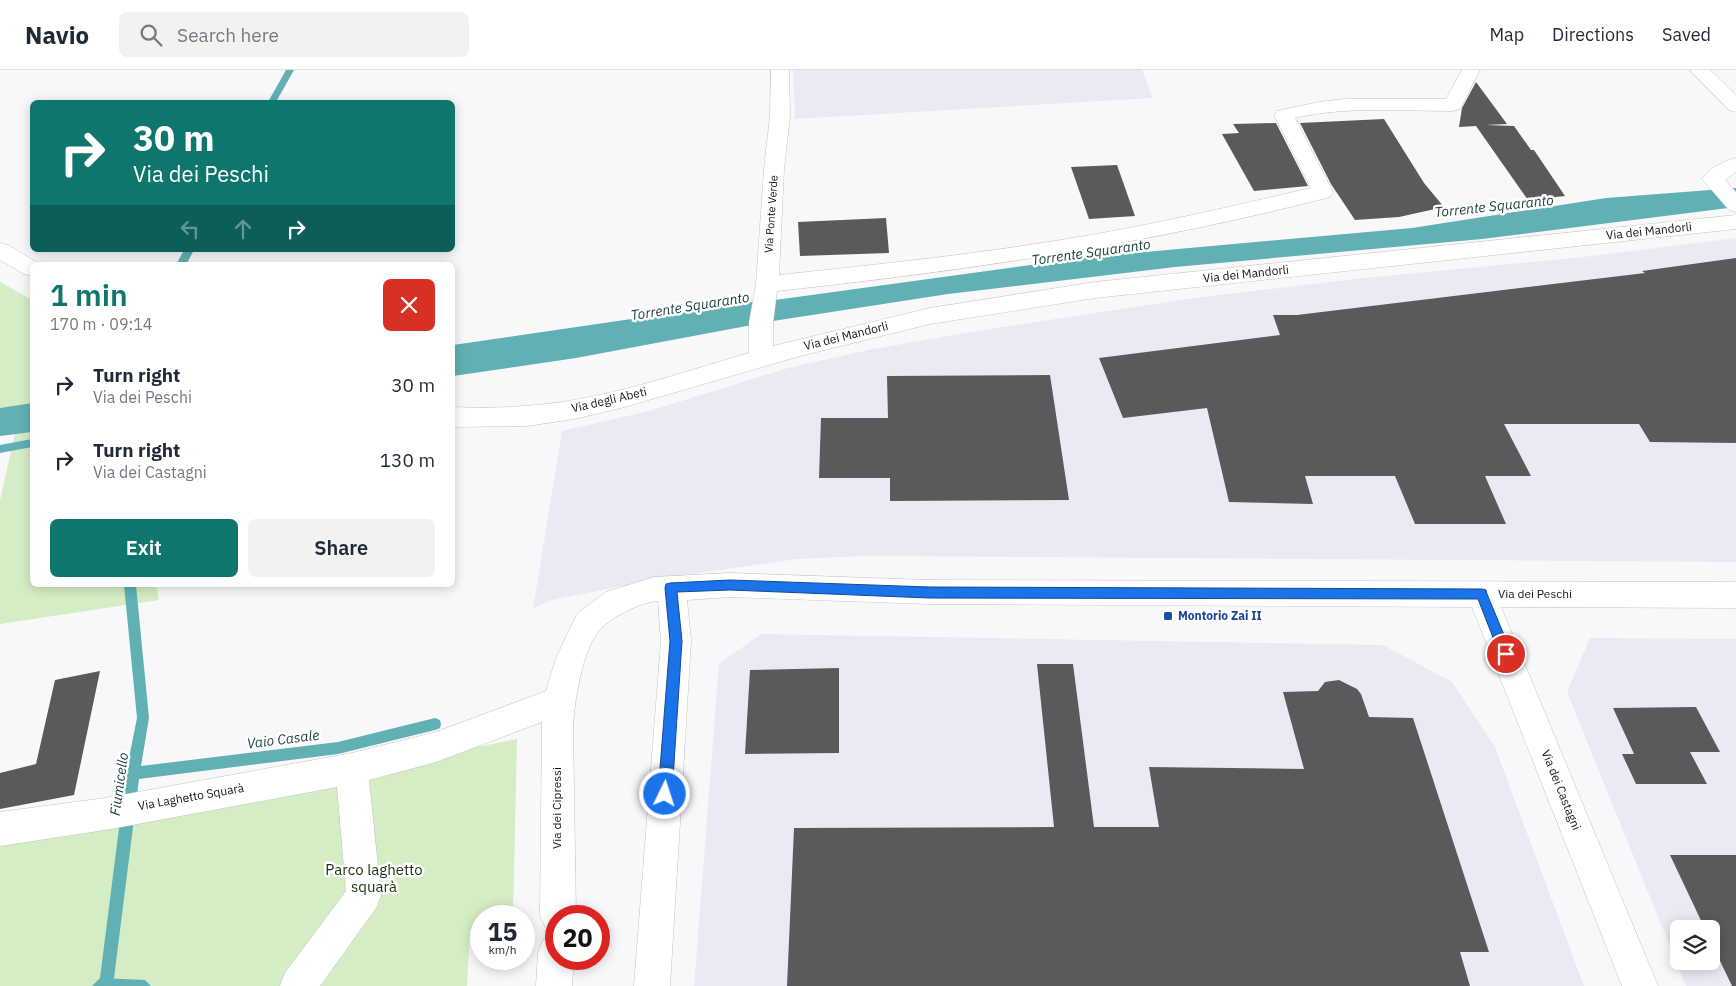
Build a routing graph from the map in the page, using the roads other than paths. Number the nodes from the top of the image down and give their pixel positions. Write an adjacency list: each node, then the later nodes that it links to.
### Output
1 (780, 70): 10 (street, Via Ponte Verde)
2 (1471, 70): 10 (street)
3 (1699, 70): 4 (street)
4 (1736, 106)
5 (1736, 164): 6 (street)
6 (1736, 205)
7 (1736, 222): 11 (street, Via dei Mandorli)
8 (0, 250): 9 (street)
9 (30, 268)
10 (764, 303): 11 (street, Via Ponte Verde)
11 (762, 358): 12 (street, Via degli Abeti)
12 (455, 417)
13 (670, 588): 14 (street, Via dei Peschi); 16 (street, Via dei Peschi); 23 (street)
14 (1482, 594): 15 (street, Via dei Peschi); 24 (street, Via dei Castagni)
15 (1736, 596)
16 (559, 700): 17 (street, Via Laghetto Squarà); 19 (street, Via dei Cipressi)
17 (352, 769): 18 (street, Via Laghetto Squarà); 21 (street)
18 (0, 829)
19 (558, 905)
20 (555, 970): 22 (street)
21 (298, 986)
22 (554, 986)
23 (652, 986)
24 (1640, 986)

